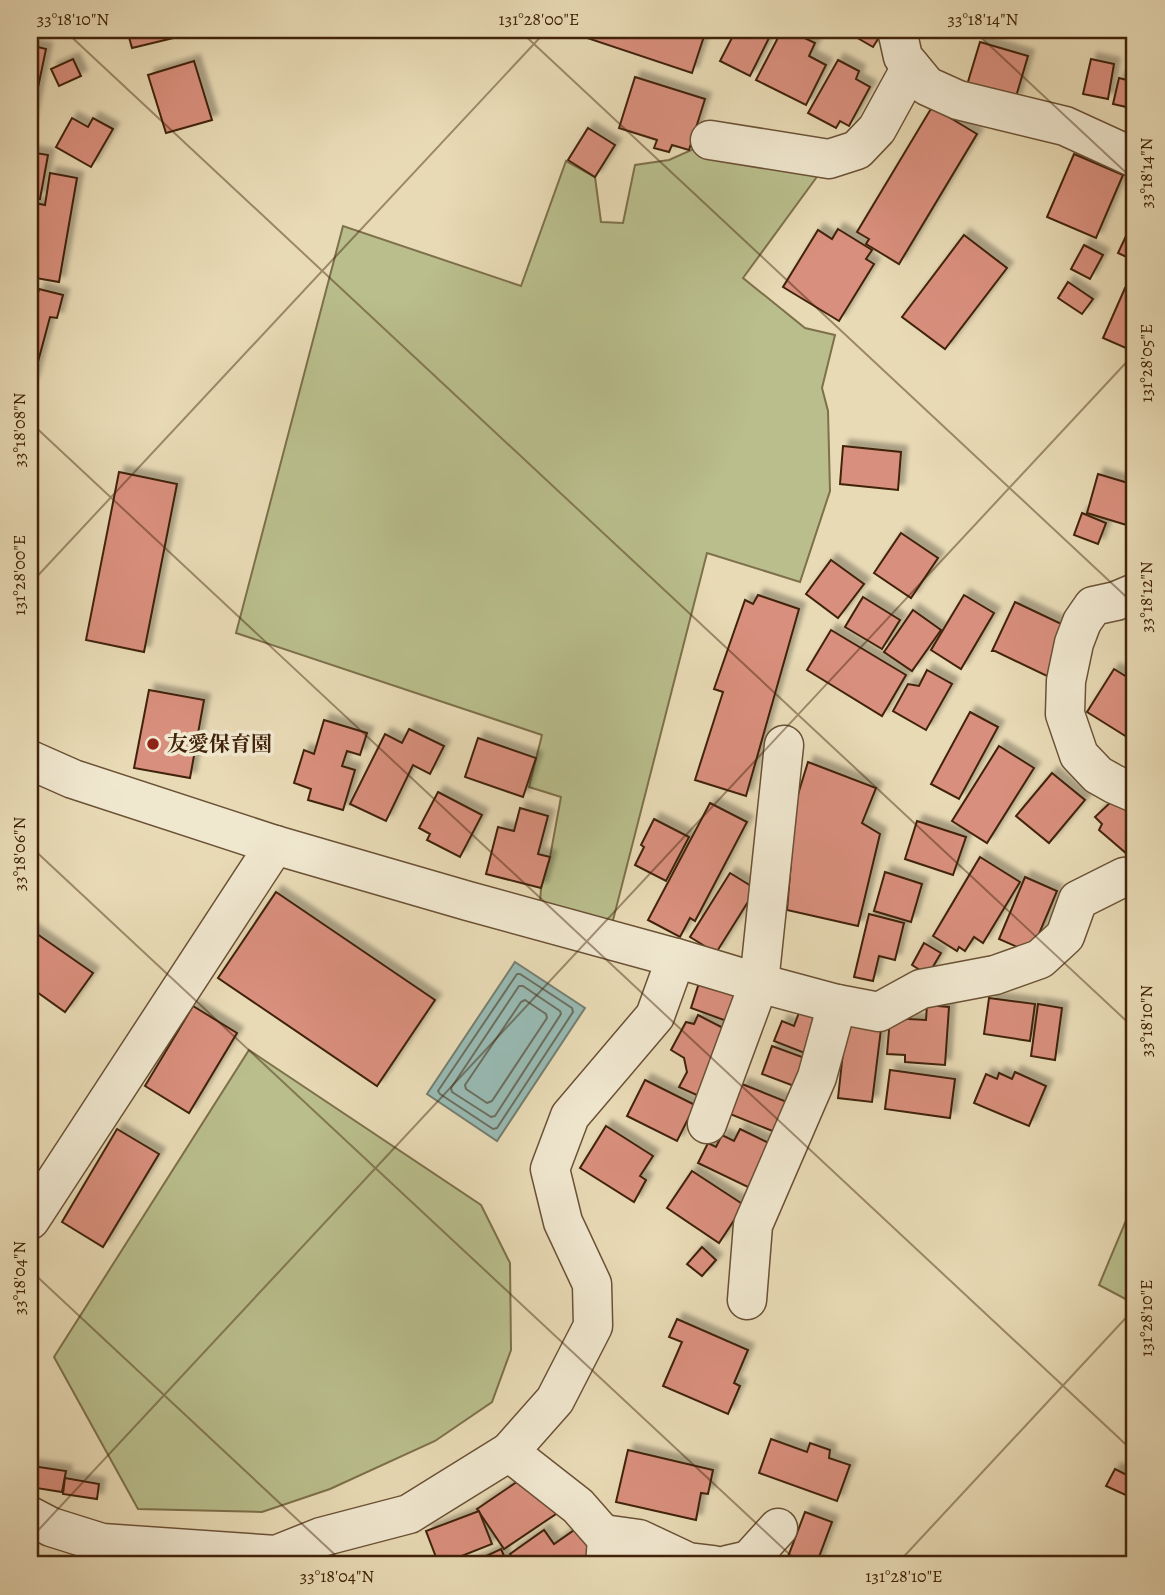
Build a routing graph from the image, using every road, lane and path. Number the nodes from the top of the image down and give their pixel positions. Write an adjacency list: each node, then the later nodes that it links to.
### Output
1 (897, 30): 2 (street)
2 (911, 67): 3 (street); 4 (street)
3 (710, 140)
4 (1135, 159)
5 (1135, 593): 8 (street)
6 (784, 745): 12 (street)
7 (30, 760): 9 (street)
8 (1135, 793)
9 (275, 845): 11 (street); 15 (street)
10 (1135, 876): 13 (street)
11 (676, 958): 12 (street); 17 (street)
12 (759, 983): 13 (street); 14 (street)
13 (837, 1004): 16 (street)
14 (707, 1124)
15 (30, 1220)
16 (747, 1300)
17 (509, 1452): 20 (street); 22 (street)
18 (30, 1516): 21 (street)
19 (778, 1528): 24 (street)
20 (604, 1550): 23 (street)
21 (102, 1554): 22 (street)
22 (276, 1560)
23 (713, 1565)
24 (727, 1565)

